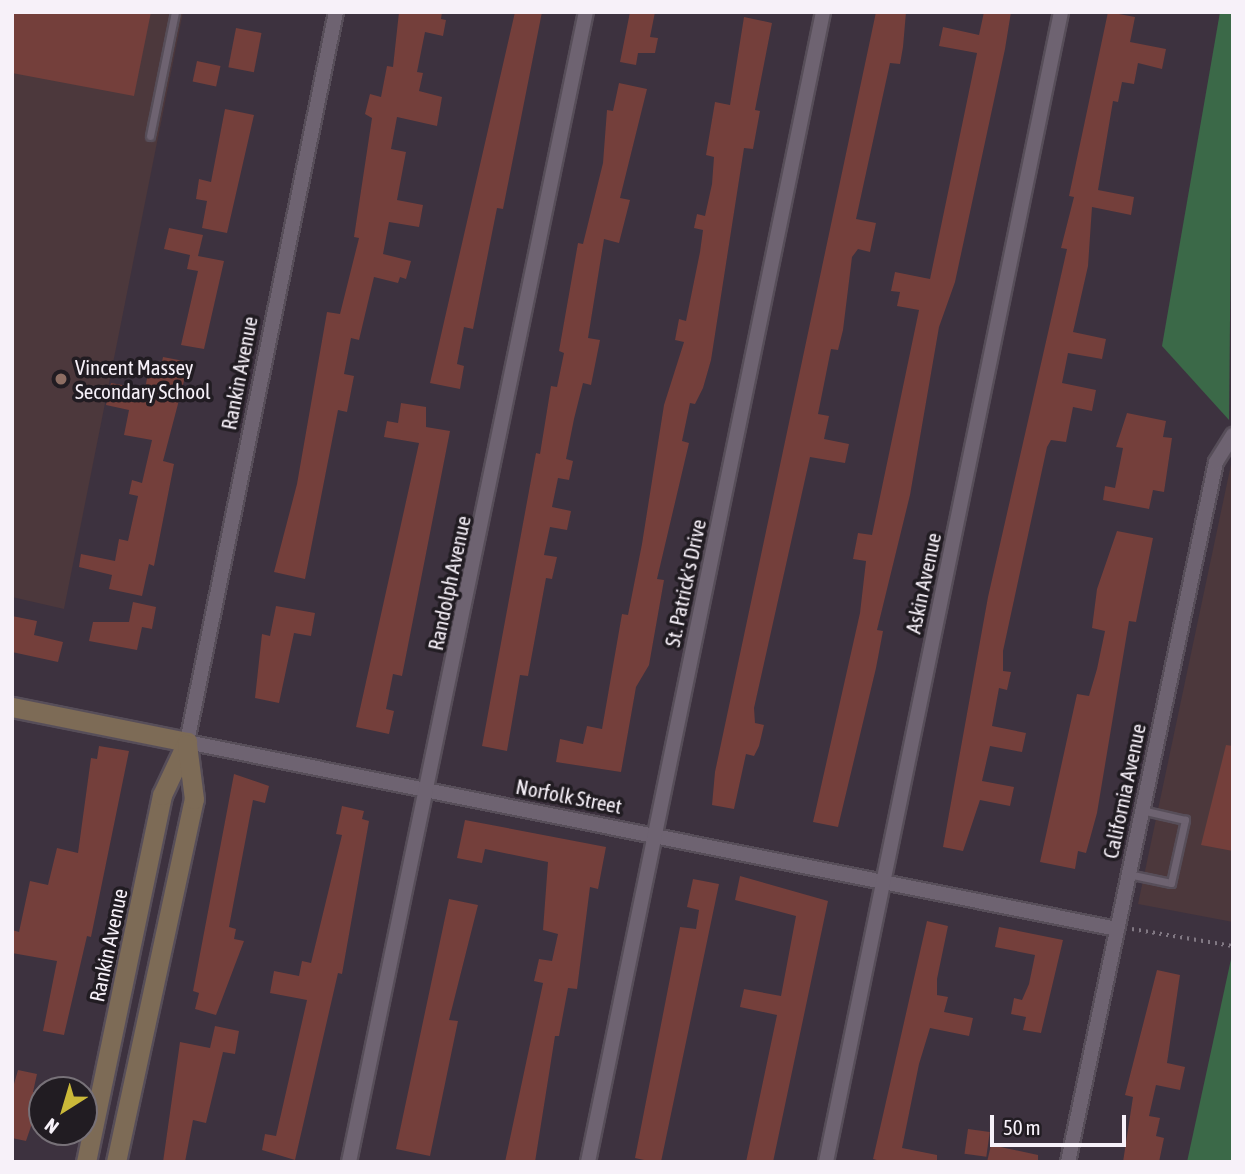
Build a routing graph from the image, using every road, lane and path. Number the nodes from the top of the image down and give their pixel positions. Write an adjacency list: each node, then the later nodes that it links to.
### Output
1 (175, 12): 6 (lane)
2 (336, 12): 9 (street, Rankin Avenue)
3 (586, 12): 10 (street, Randolph Avenue)
4 (823, 12): 12 (street, St. Patrick's Drive)
5 (1061, 12): 14 (street, Askin Avenue)
6 (150, 136)
7 (1233, 435): 11 (street, California Avenue)
8 (12, 707): 9 (street, Norfolk Street)
9 (187, 743): 10 (street, Norfolk Street); 18 (street, Rankin Avenue); 19 (street, Rankin Avenue)
10 (426, 790): 12 (street, Norfolk Street); 20 (street, Randolph Avenue)
11 (1141, 810): 13 (street, California Avenue); 13 (lane)
12 (655, 836): 14 (street, Norfolk Street); 21 (street, St. Patrick's Drive)
13 (1128, 874): 15 (street, California Avenue)
14 (883, 882): 15 (street, Norfolk Street); 22 (street, Askin Avenue)
15 (1117, 929): 23 (street, California Avenue)
16 (1144, 929): 17 (path)
17 (1233, 946)
18 (86, 1162)
19 (116, 1162)
20 (349, 1162)
21 (588, 1162)
22 (826, 1162)
23 (1068, 1162)

